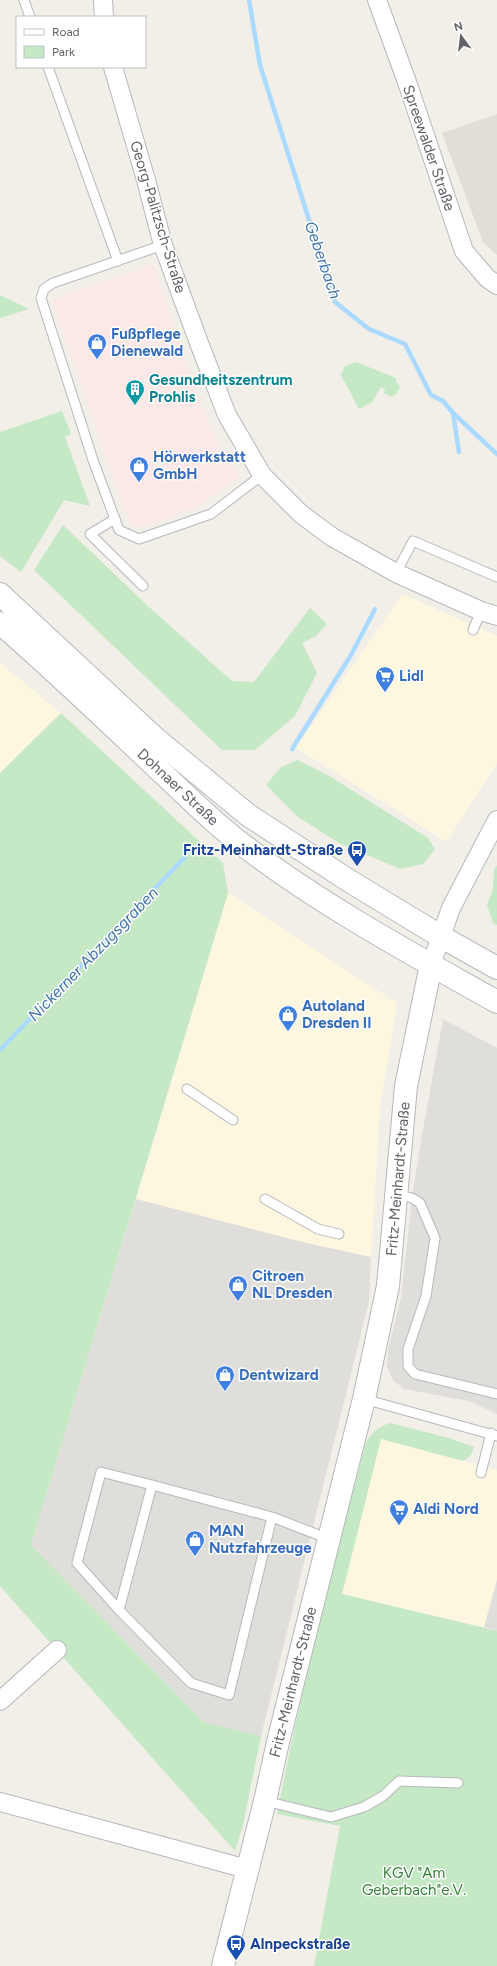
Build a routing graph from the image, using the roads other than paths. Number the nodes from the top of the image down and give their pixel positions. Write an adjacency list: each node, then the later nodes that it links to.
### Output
1 (24, 0): 4 (lane)
2 (103, 0): 5 (street)
3 (377, 0): 10 (street, Spreewalder Straße)
4 (30, 16)
5 (104, 16)
6 (48, 68): 9 (lane)
7 (113, 68): 8 (street, Georg-Palitzsch-Straße)
8 (163, 245): 9 (lane); 11 (street, Georg-Palitzsch-Straße)
9 (118, 261): 12 (lane)
10 (497, 285)
11 (262, 474): 12 (lane); 13 (street, Georg-Palitzsch-Straße)
12 (115, 519): 15 (lane)
13 (396, 573): 14 (lane); 17 (street, Georg-Palitzsch-Straße)
14 (497, 577)
15 (143, 586)
16 (0, 594): 22 (main road, Dohnaer Straße)
17 (489, 614): 18 (street, Georg-Palitzsch-Straße); 20 (lane)
18 (497, 621)
19 (0, 623): 23 (main road, Dohnaer Straße)
20 (473, 630)
21 (497, 820): 22 (street)
22 (440, 936): 23 (street, Fritz-Meinhardt-Straße); 24 (main road, Dohnaer Straße)
23 (431, 965): 25 (main road, Dohnaer Straße); 28 (main road, Fritz-Meinhardt-Straße)
24 (497, 968)
25 (497, 1002)
26 (187, 1089): 27 (lane)
27 (233, 1120)
28 (396, 1194): 31 (lane); 32 (main road, Fritz-Meinhardt-Straße)
29 (265, 1199): 30 (lane)
30 (339, 1234)
31 (497, 1394)
32 (364, 1399): 33 (lane); 37 (main road, Fritz-Meinhardt-Straße)
33 (494, 1434): 34 (lane)
34 (481, 1473)
35 (152, 1485): 36 (lane); 38 (lane); 38 (lane)
36 (272, 1517): 37 (lane); 38 (lane)
37 (329, 1540): 42 (main road, Fritz-Meinhardt-Straße)
38 (119, 1610)
39 (57, 1650): 40 (street)
40 (0, 1701)
41 (458, 1783): 42 (lane)
42 (265, 1801): 44 (main road, Fritz-Meinhardt-Straße)
43 (0, 1802): 44 (street)
44 (247, 1870): 45 (main road, Fritz-Meinhardt-Straße)
45 (222, 1966)

